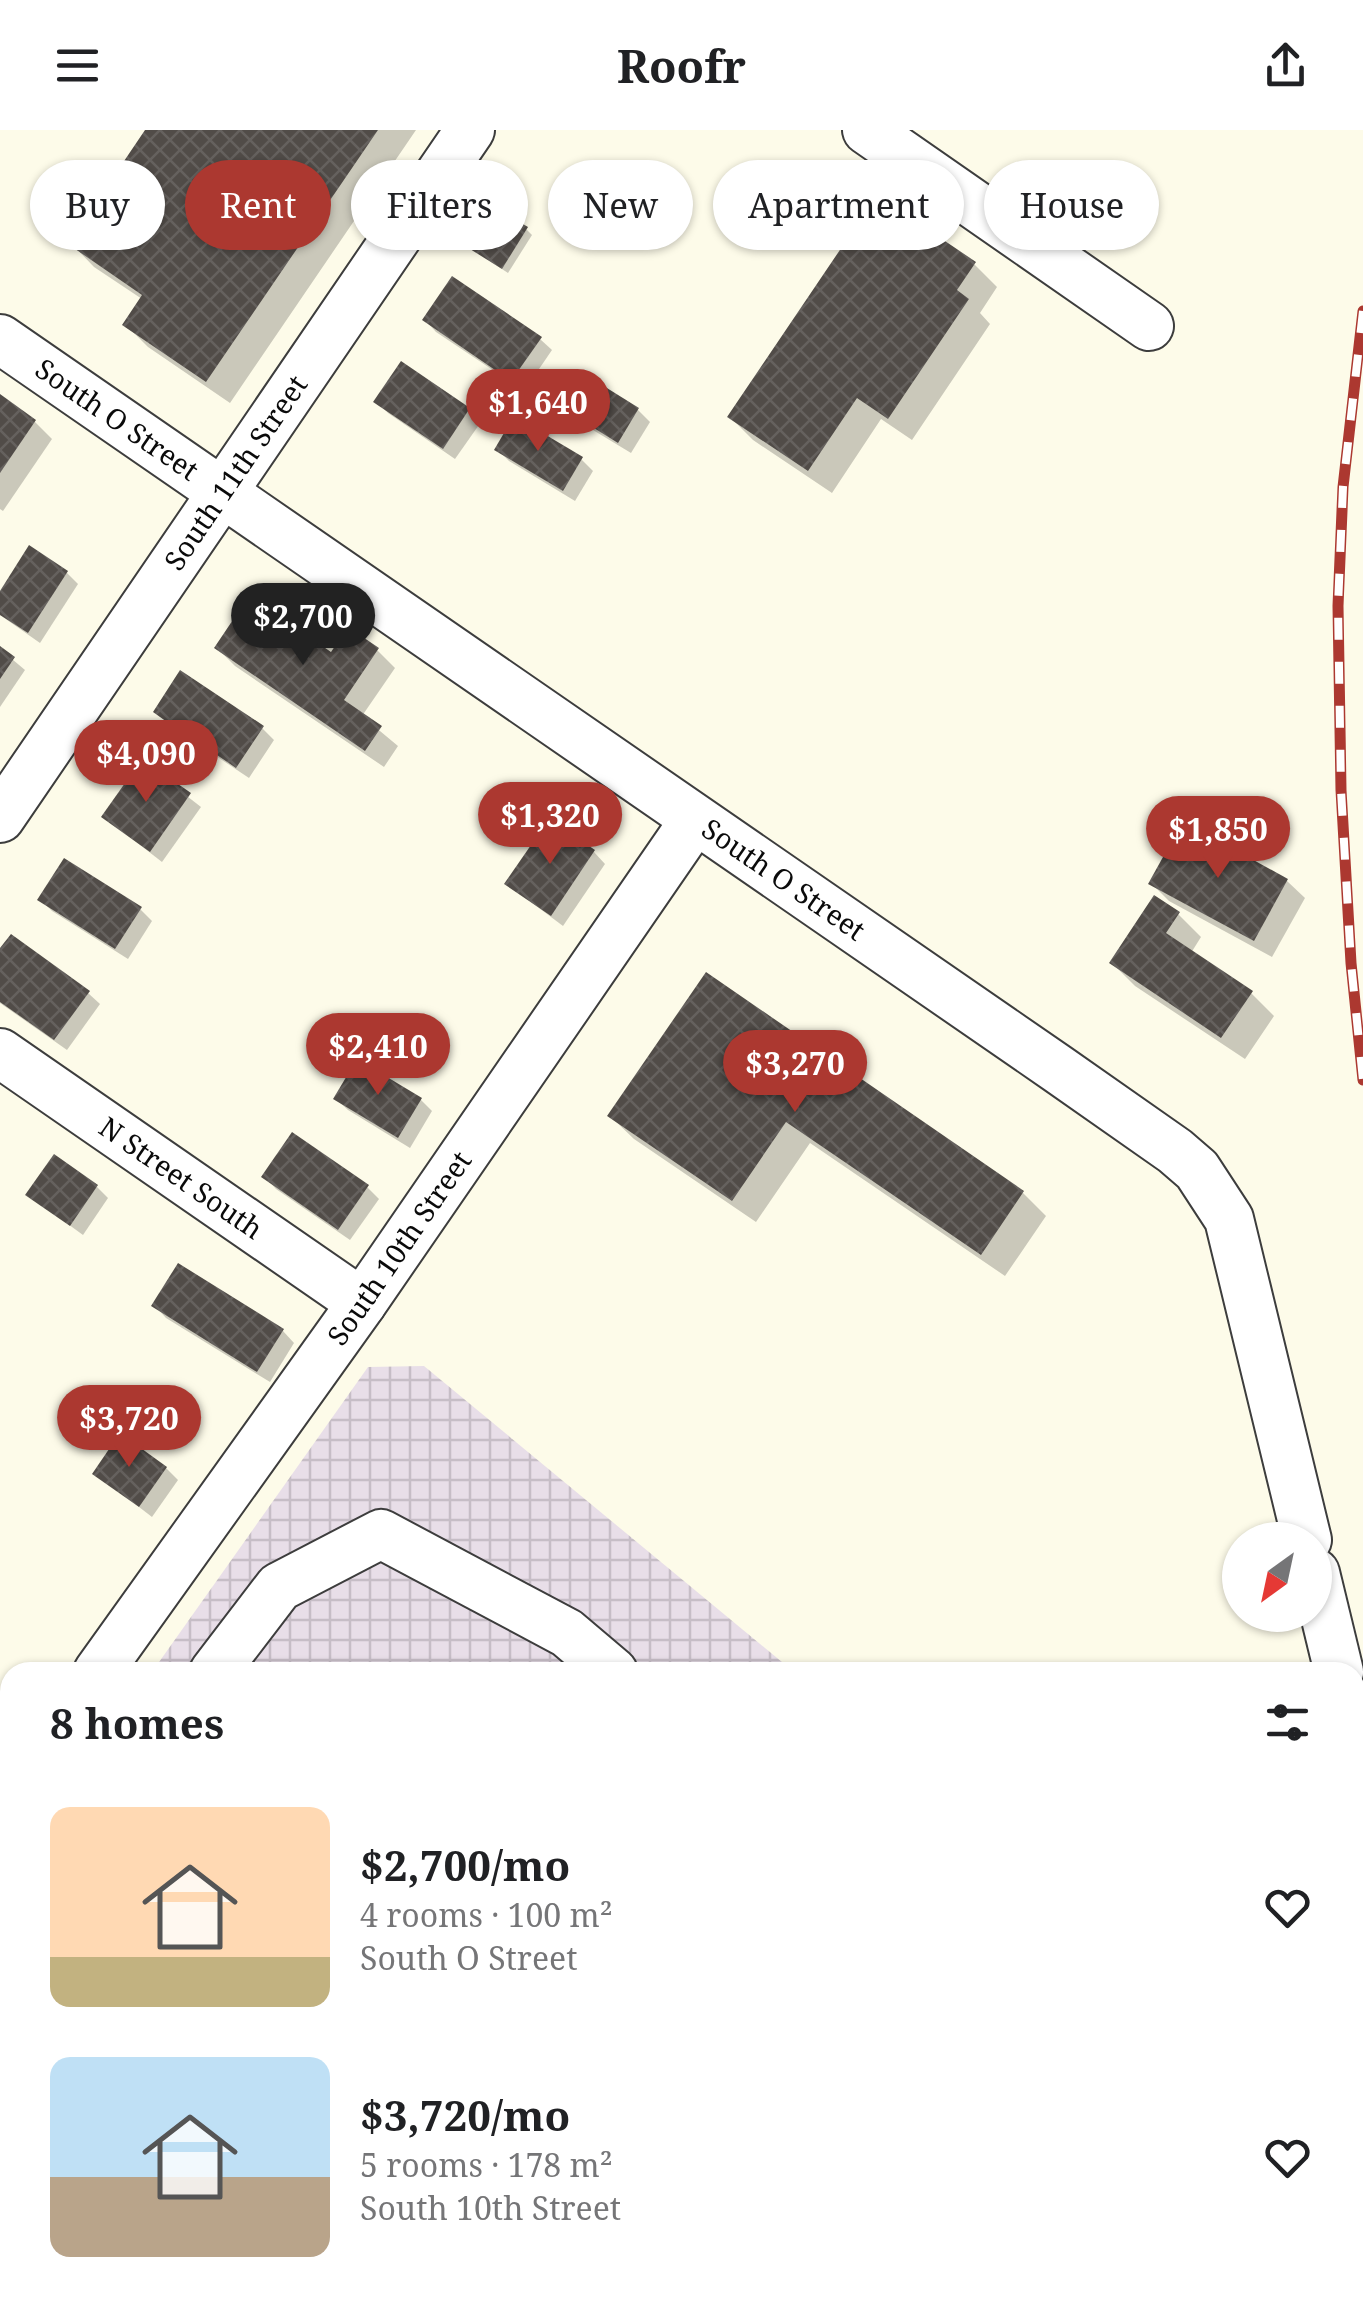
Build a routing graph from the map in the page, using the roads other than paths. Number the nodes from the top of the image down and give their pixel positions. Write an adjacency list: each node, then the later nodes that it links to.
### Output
1 (470, 130): 5 (street, South 11th Street)
2 (867, 130): 3 (street)
3 (1149, 326)
4 (0, 340): 5 (street, South O Street)
5 (223, 496): 6 (street, South 11th Street); 7 (street, South O Street)
6 (0, 818)
7 (694, 821): 9 (street, South 10th Street); 10 (street, South O Street)
8 (0, 1053): 9 (street, N Street South)
9 (362, 1303): 12 (street, South 10th Street)
10 (1303, 1522)
11 (1329, 1632): 15 (street)
12 (105, 1662)
13 (222, 1662): 14 (street)
14 (602, 1662)
15 (1337, 1662)

